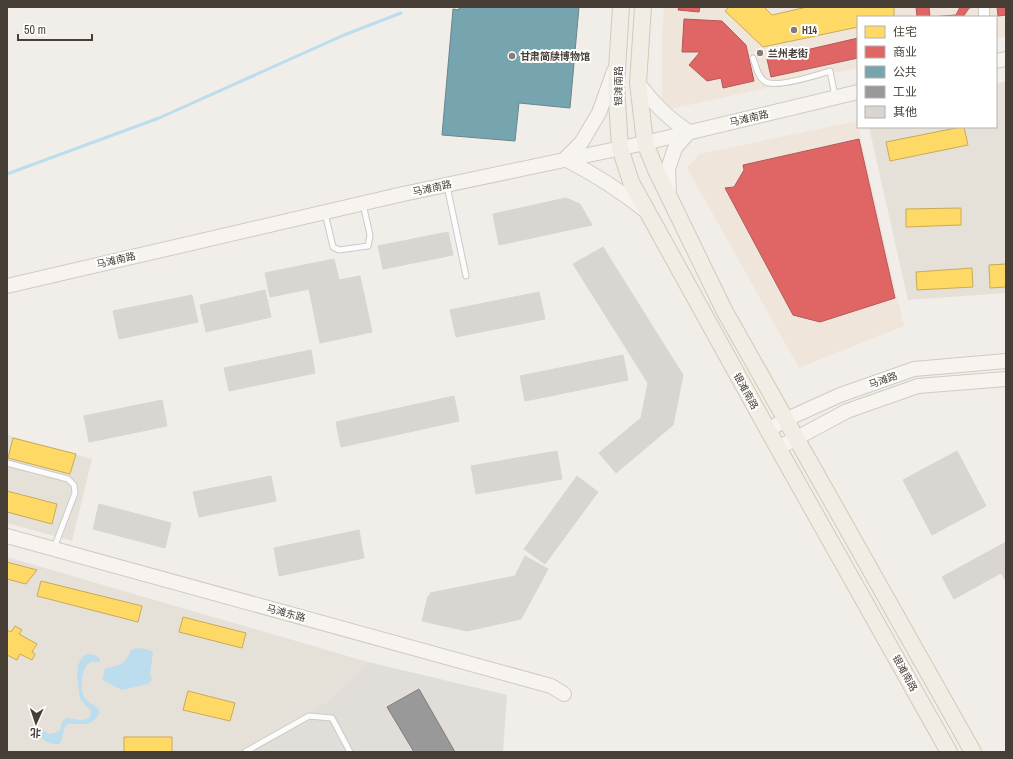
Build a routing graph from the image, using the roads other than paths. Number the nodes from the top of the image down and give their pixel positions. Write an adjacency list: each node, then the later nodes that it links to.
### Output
1 (622, 7): 4 (main road, 银滩南路)
2 (643, 7): 5 (main road, 银滩南路)
3 (753, 58): 7 (lane)
4 (618, 61): 10 (main road, 银滩南路); 11 (main road)
5 (638, 84): 8 (main road); 9 (main road, 银滩南路)
6 (857, 92): 7 (main road, 马滩南路)
7 (835, 97): 8 (main road, 马滩南路)
8 (689, 132): 9 (main road, 马滩南路); 13 (main road)
9 (645, 143): 10 (main road, 马滩南路); 13 (main road, 银滩南路)
10 (620, 148): 11 (main road, 马滩南路); 16 (main road, 银滩南路)
11 (565, 159): 12 (main road, 马滩南路); 16 (main road)
12 (447, 184): 14 (main road, 马滩南路); 17 (lane)
13 (669, 197): 21 (main road, 银滩南路)
14 (363, 203): 15 (main road, 马滩南路); 15 (lane)
15 (325, 212): 18 (main road, 马滩南路)
16 (648, 213): 22 (main road, 银滩南路)
17 (466, 276)
18 (7, 286)
19 (1006, 361): 21 (main road, 马滩路)
20 (1006, 379): 23 (main road, 马滩路)
21 (785, 420): 22 (main road, 马滩路); 23 (main road, 银滩南路)
22 (768, 430): 24 (main road, 银滩南路)
23 (796, 439): 24 (main road, 马滩路); 32 (main road, 银滩南路)
24 (778, 448): 31 (main road, 银滩南路)
25 (7, 463): 27 (lane)
26 (7, 536): 27 (main road, 马滩东路)
27 (54, 549): 28 (main road, 马滩东路)
28 (564, 694)
29 (245, 752): 30 (lane)
30 (350, 752)
31 (949, 752)
32 (973, 752)

